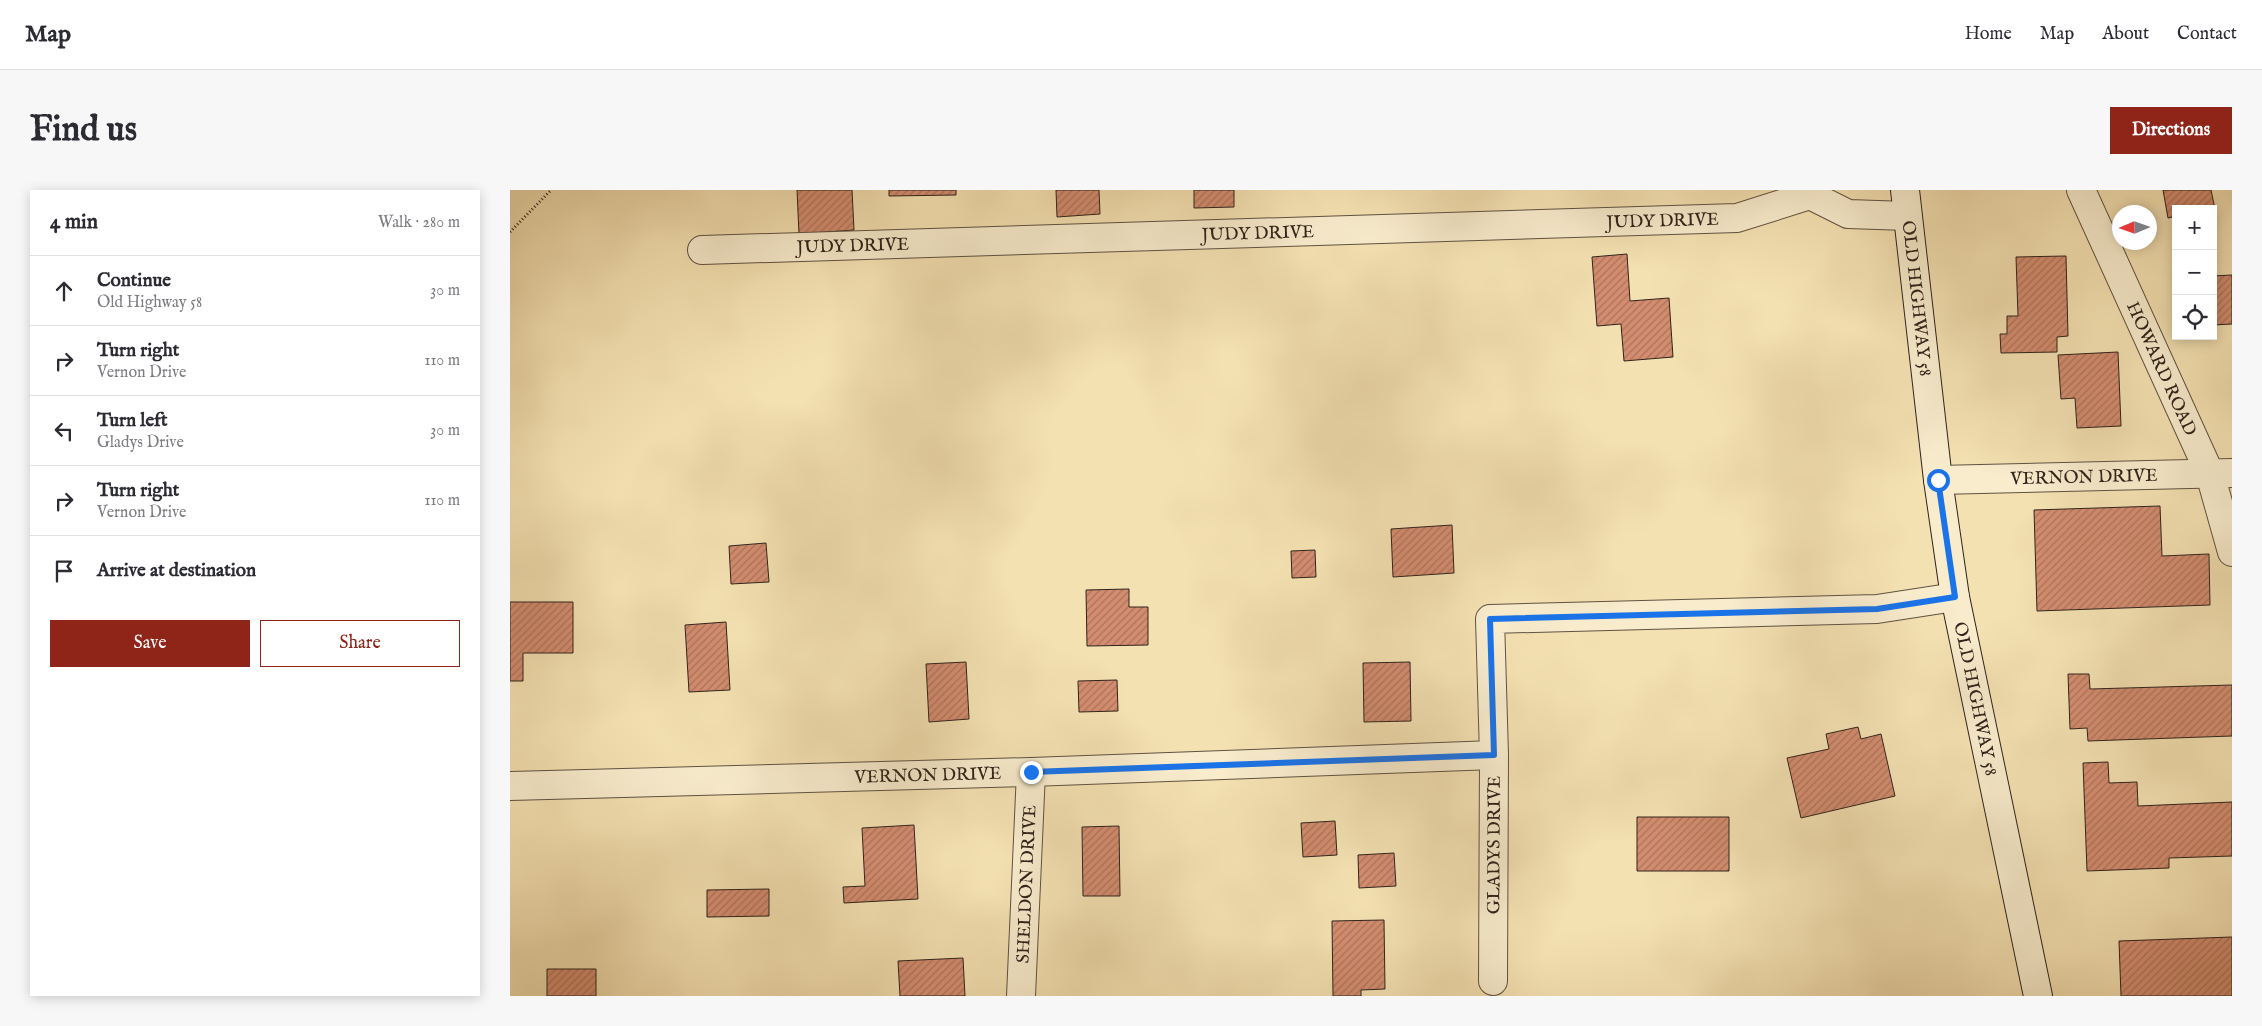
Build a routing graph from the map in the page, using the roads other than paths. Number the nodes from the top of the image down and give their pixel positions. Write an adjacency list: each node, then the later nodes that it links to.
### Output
1 (2081, 190): 5 (street, HOWARD ROAD)
2 (1809, 193): 3 (street); 4 (street, JUDY DRIVE)
3 (1906, 203): 6 (street, OLD HIGHWAY 58)
4 (702, 250)
5 (2221, 473): 6 (street, VERNON DRIVE); 7 (street, HOWARD ROAD)
6 (1938, 480): 8 (street, OLD HIGHWAY 58)
7 (2232, 552)
8 (1955, 597): 9 (street, GLADYS DRIVE); 14 (street, OLD HIGHWAY 58)
9 (1494, 755): 10 (street, VERNON DRIVE); 12 (street, GLADYS DRIVE)
10 (1031, 772): 11 (street, VERNON DRIVE); 13 (street, SHELDON DRIVE)
11 (510, 786)
12 (1493, 981)
13 (1021, 996)
14 (2038, 996)

